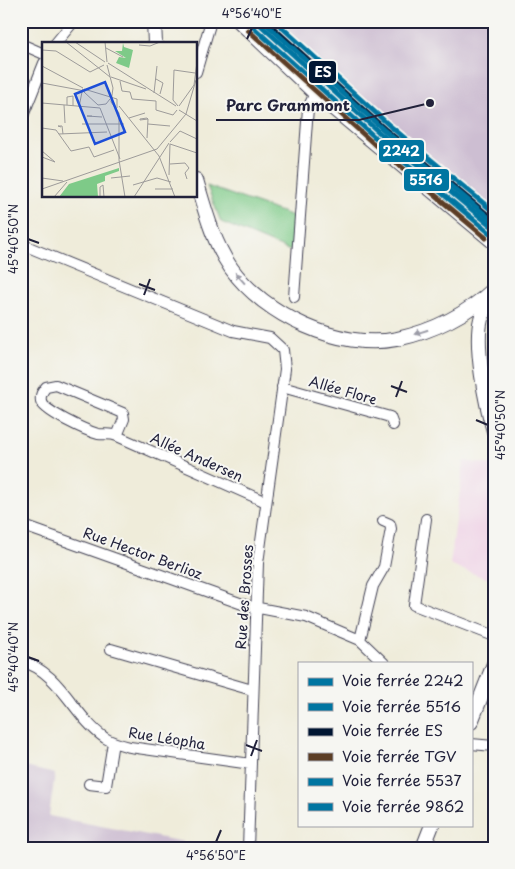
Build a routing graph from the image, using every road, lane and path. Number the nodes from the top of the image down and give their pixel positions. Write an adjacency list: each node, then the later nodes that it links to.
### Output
1 (74, 21): 5 (street)
2 (154, 21): 6 (main road)
3 (211, 21): 9 (street)
4 (239, 21): 11 (main road)
5 (56, 42)
6 (155, 42)
7 (21, 44): 8 (street)
8 (42, 53)
9 (198, 65)
10 (42, 68): 12 (street)
11 (314, 93): 14 (main road); 17 (street)
12 (21, 121)
13 (198, 186): 16 (main road, one-way to 13)
14 (494, 242)
15 (21, 244): 19 (street, Rue des Brosses)
16 (494, 290): 22 (main road)
17 (294, 297)
18 (494, 309): 20 (main road)
19 (282, 387): 21 (street, Allée Flore); 24 (street, Rue des Brosses)
20 (494, 406)
21 (393, 425)
22 (494, 432)
23 (117, 436): 23 (street, Allée Andersen); 24 (street, Allée Andersen)
24 (266, 502): 28 (street, Rue des Brosses)
25 (426, 519): 29 (street)
26 (383, 521): 30 (street)
27 (21, 525): 28 (street, Rue Hector Berlioz)
28 (255, 607): 30 (street, Rue Hector Berlioz); 35 (street, Rue des Brosses)
29 (494, 636)
30 (360, 640): 33 (street)
31 (111, 649): 35 (street)
32 (21, 661): 37 (street, Rue Léopha)
33 (383, 662)
34 (494, 664): 36 (main road)
35 (252, 690): 40 (street, Rue des Brosses)
36 (472, 719)
37 (113, 742): 40 (street, Rue Léopha); 41 (street)
38 (472, 744): 39 (street)
39 (494, 746)
40 (251, 764): 43 (street, Rue des Brosses)
41 (89, 784)
42 (432, 826): 44 (main road)
43 (248, 848)
44 (423, 848)

